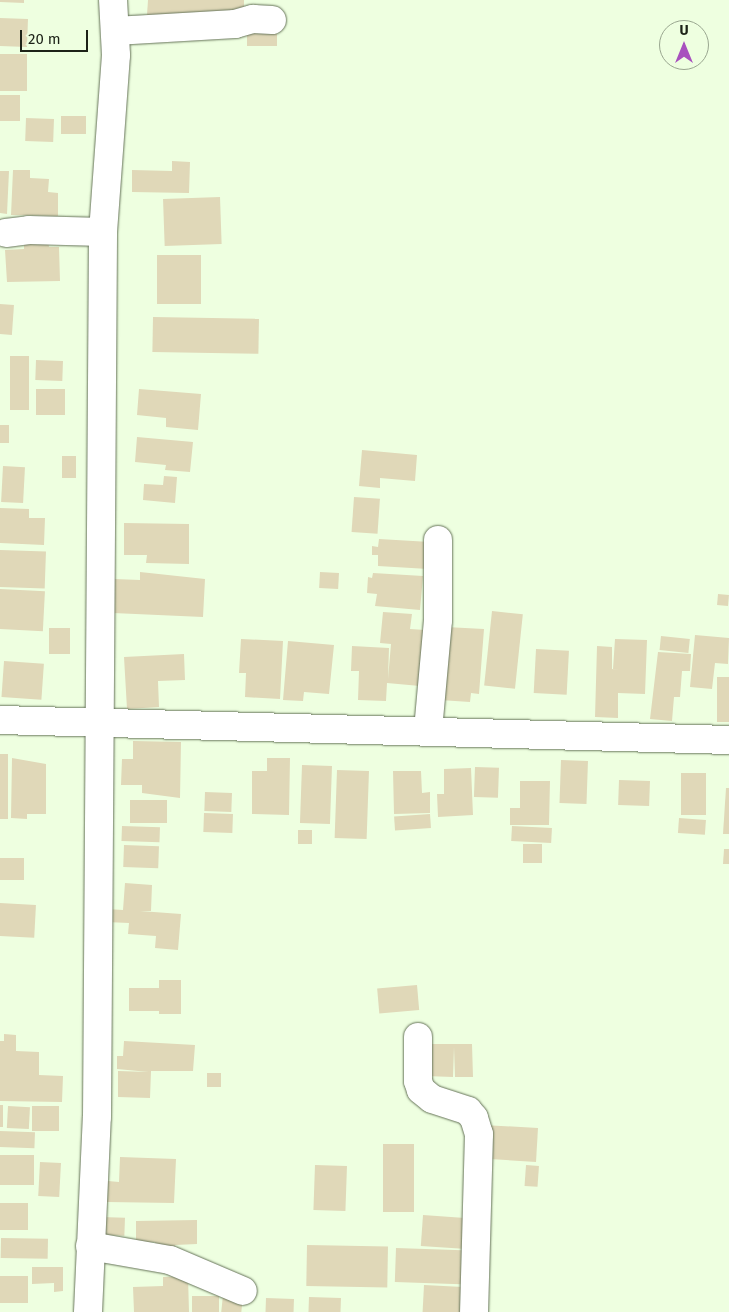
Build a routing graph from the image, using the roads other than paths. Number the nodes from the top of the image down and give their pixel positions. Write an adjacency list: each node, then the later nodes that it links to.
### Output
1 (113, 0): 3 (street)
2 (272, 20): 3 (street)
3 (115, 31): 4 (street)
4 (102, 232): 5 (street); 8 (street)
5 (6, 233)
6 (438, 540): 9 (street)
7 (0, 720): 8 (street)
8 (100, 722): 9 (street); 12 (street)
9 (428, 730): 10 (street)
10 (729, 740)
11 (418, 1037): 15 (street)
12 (90, 1246): 13 (street); 14 (street)
13 (243, 1291)
14 (88, 1312)
15 (474, 1312)

